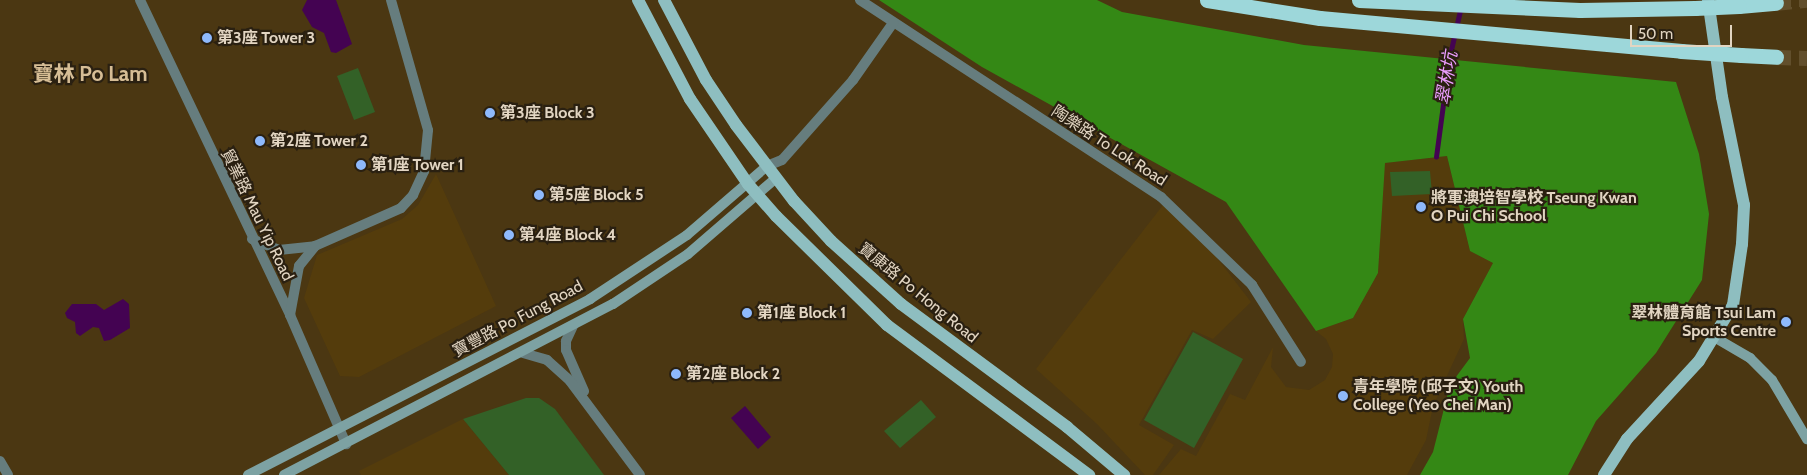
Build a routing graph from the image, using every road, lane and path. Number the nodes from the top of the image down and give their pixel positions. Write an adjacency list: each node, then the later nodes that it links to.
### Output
1 (391, 0): 18 (street)
2 (638, 0): 15 (main road)
3 (664, 0): 13 (main road, 寶康路 Po Hong Road)
4 (860, 0): 10 (street, 陶樂路 To Lok Road)
5 (1206, 0): 11 (highway, bridge)
6 (1359, 0): 9 (highway, bridge)
7 (1708, 0): 21 (main road)
8 (142, 3): 17 (street, 貿業路 Mau Yip Road)
9 (1776, 3)
10 (893, 23): 12 (street, 寶豐路 Po Fung Road); 23 (street, 陶樂路 To Lok Road)
11 (1776, 57)
12 (782, 160): 13 (street, 寶豐路 Po Fung Road); 14 (street, 寶豐路 Po Fung Road)
13 (767, 166): 14 (main road, 寶康路 Po Hong Road); 15 (street, 寶豐路 Po Fung Road)
14 (776, 178): 16 (street, 寶豐路 Po Fung Road); 34 (main road, 寶康路 Po Hong Road)
15 (748, 184): 16 (main road); 25 (street, 寶豐路 Po Fung Road)
16 (758, 196): 20 (street, 寶豐路 Po Fung Road); 33 (main road)
17 (252, 239): 18 (street); 19 (street, 貿業路 Mau Yip Road)
18 (315, 246): 19 (street)
19 (290, 315): 25 (street, 貿業路 Mau Yip Road)
20 (573, 326): 22 (street, 寶豐路 Po Fung Road); 24 (street)
21 (1714, 337): 26 (street); 35 (main road)
22 (523, 353): 24 (street); 27 (street, 寶豐路 Po Fung Road)
23 (1302, 362)
24 (596, 414): 32 (street)
25 (339, 428): 27 (street, 貿業路 Mau Yip Road); 30 (street, 寶豐路 Po Fung Road)
26 (1807, 439)
27 (346, 444): 31 (street, 寶豐路 Po Fung Road)
28 (0, 461): 29 (street)
29 (8, 475)
30 (248, 475)
31 (284, 475)
32 (640, 475)
33 (1089, 475)
34 (1124, 475)
35 (1604, 475)

